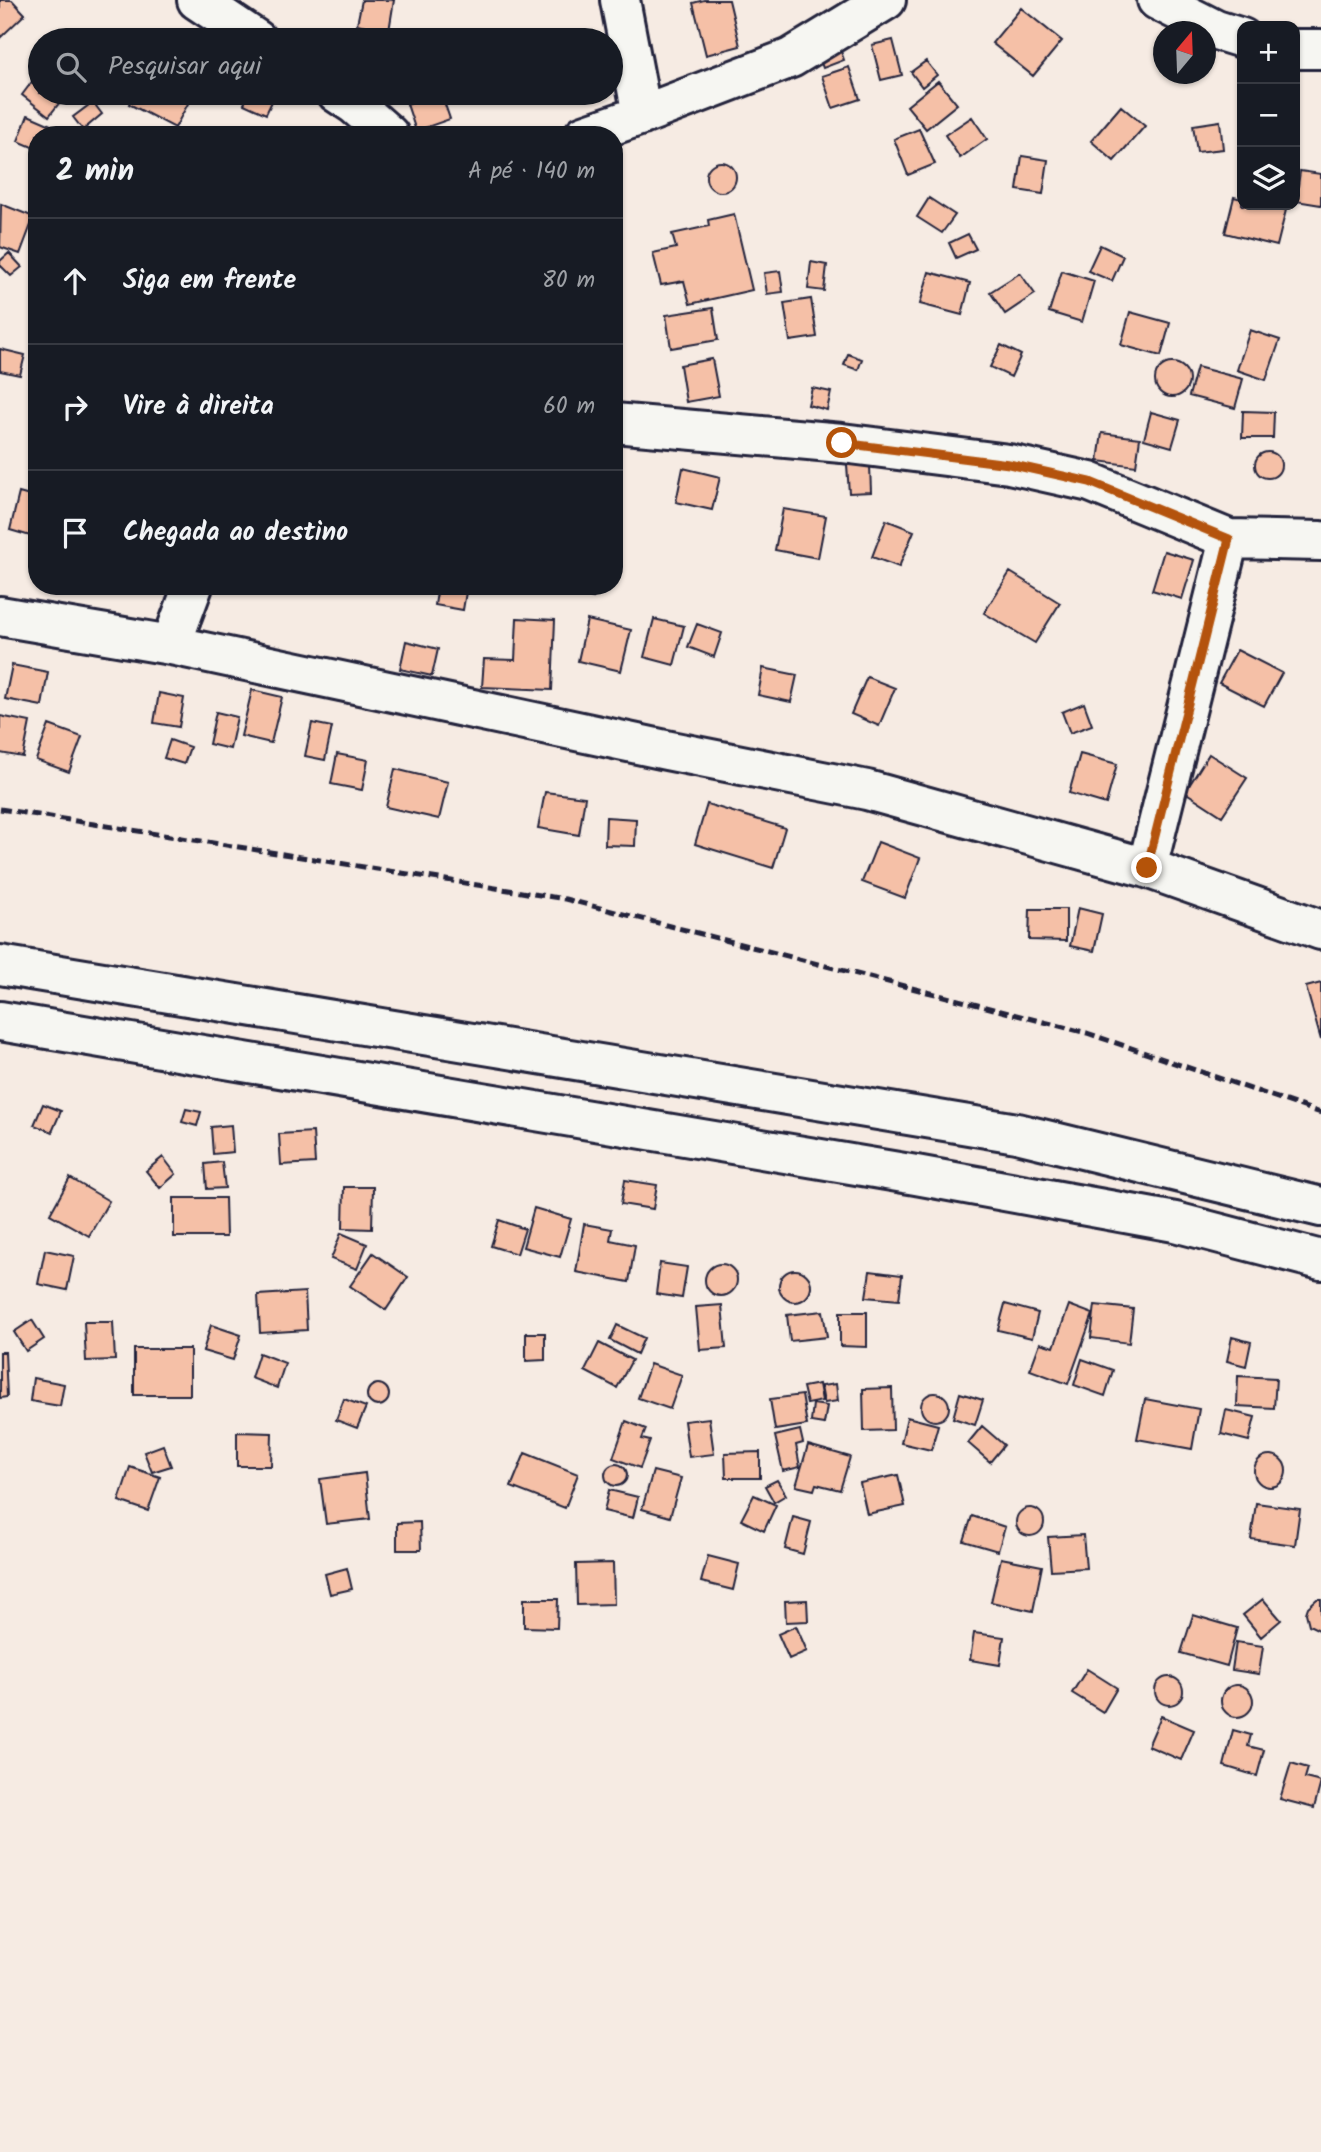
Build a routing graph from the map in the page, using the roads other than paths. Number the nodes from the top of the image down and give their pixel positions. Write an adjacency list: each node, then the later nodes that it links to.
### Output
1 (197, 0): 5 (main road)
2 (620, 0): 10 (main road)
3 (886, 0): 10 (main road)
4 (1157, 0): 6 (main road)
5 (239, 28)
6 (1237, 36)
7 (1300, 49): 8 (main road)
8 (1321, 49)
9 (355, 105): 11 (main road)
10 (642, 115): 12 (main road)
11 (379, 126)
12 (610, 126)
13 (623, 424): 14 (main road)
14 (1229, 539): 15 (main road); 19 (main road)
15 (1321, 541)
16 (189, 595): 18 (main road)
17 (0, 616): 18 (main road)
18 (170, 645): 19 (main road)
19 (1147, 868): 20 (main road)
20 (1321, 930)
21 (0, 965): 23 (main road)
22 (0, 1021): 24 (main road)
23 (1321, 1207)
24 (1321, 1259)

